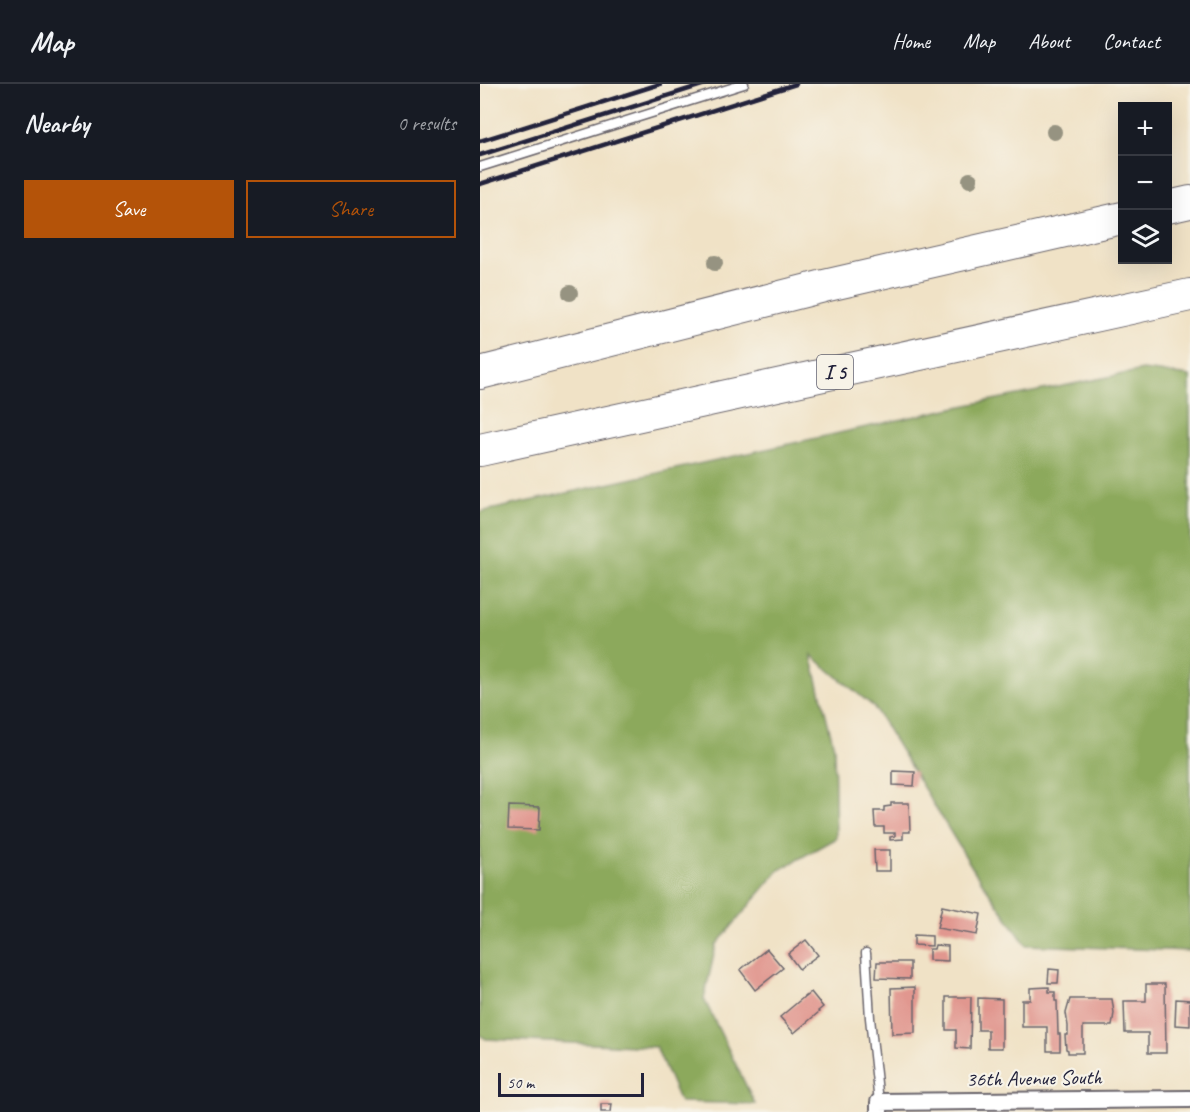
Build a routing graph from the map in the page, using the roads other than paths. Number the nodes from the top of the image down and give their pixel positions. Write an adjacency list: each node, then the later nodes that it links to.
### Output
1 (744, 84): 2 (lane)
2 (480, 167)
3 (1190, 202): 4 (highway)
4 (1172, 206)
5 (1118, 219): 7 (highway)
6 (1190, 295): 8 (highway, I 5)
7 (480, 373)
8 (480, 450)
9 (866, 953): 11 (lane)
10 (1190, 1099): 11 (street, 36th Avenue South)
11 (879, 1107)

